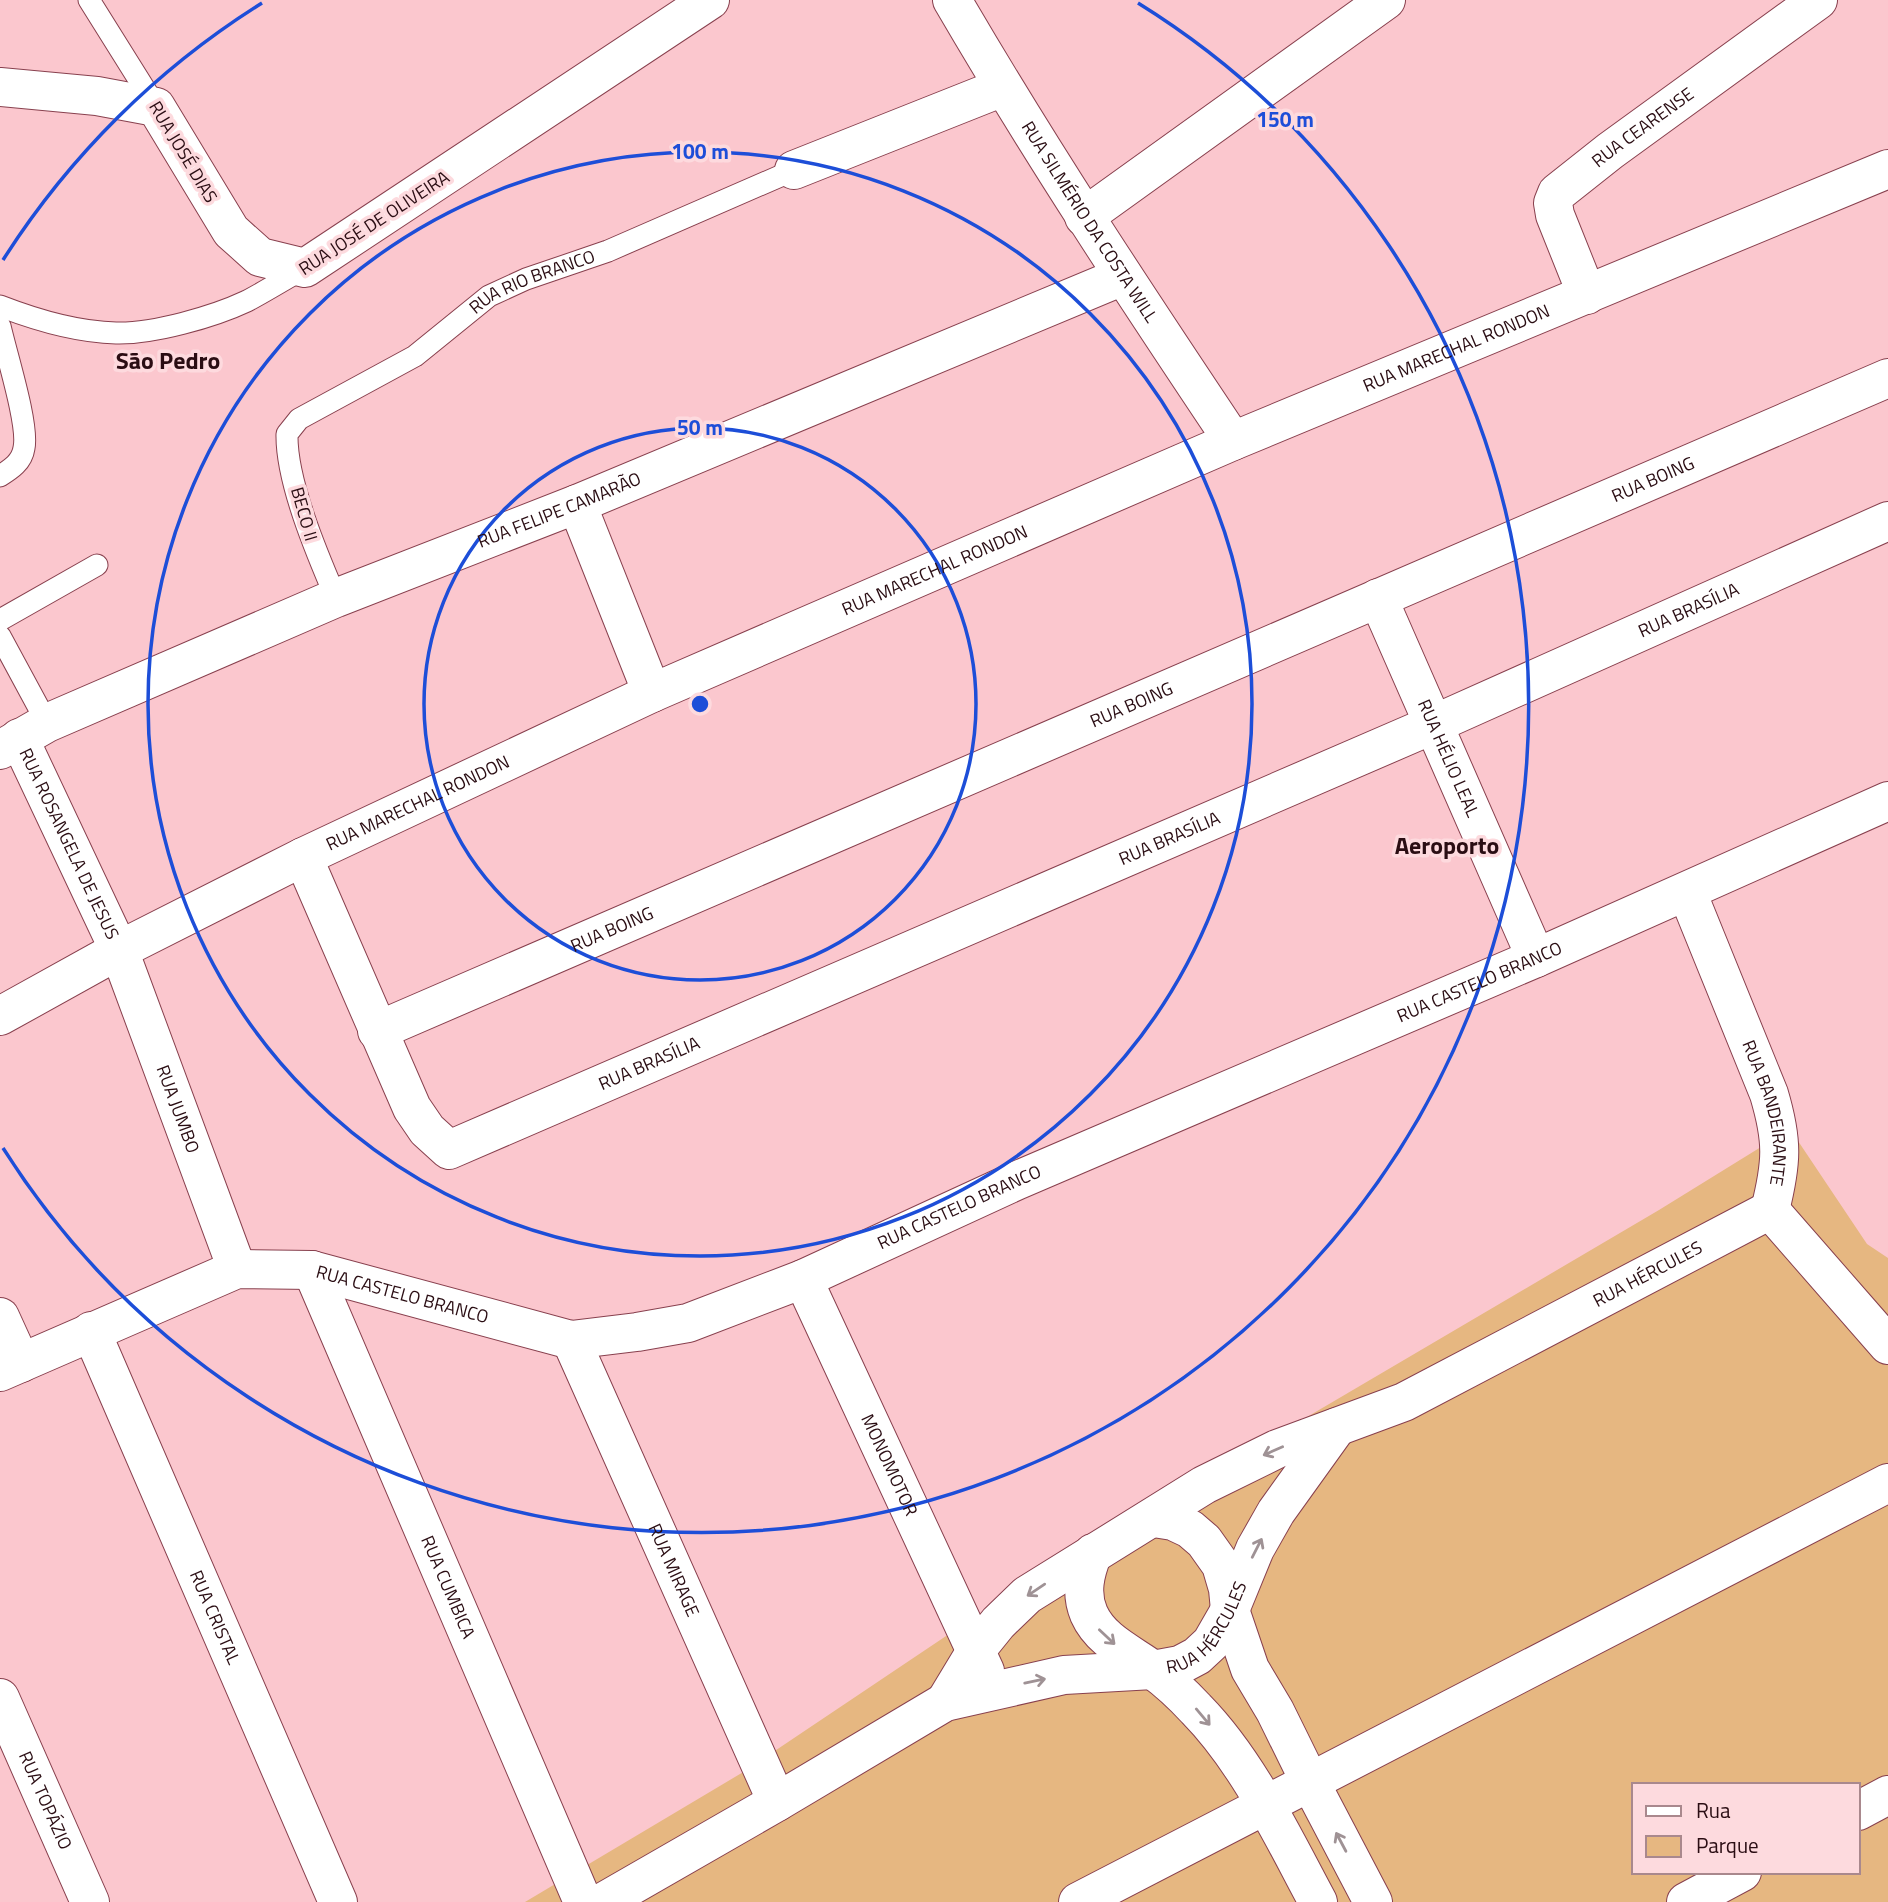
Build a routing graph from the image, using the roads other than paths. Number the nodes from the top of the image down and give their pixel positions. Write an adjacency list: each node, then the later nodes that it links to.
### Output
1 (89, 0): 8 (lane, RUA JOSÉ DIAS)
2 (710, 0): 12 (street, RUA JOSÉ DE OLIVEIRA)
3 (952, 0): 7 (street, RUA SILMÉRIO DA COSTA WILL)
4 (1386, 0): 11 (street)
5 (1818, 0): 14 (street, RUA CEARENSE)
6 (0, 87): 8 (street)
7 (1003, 87): 10 (street); 11 (street, RUA SILMÉRIO DA COSTA WILL)
8 (156, 107): 12 (street, RUA JOSÉ DIAS)
9 (1888, 169): 14 (street, RUA MARECHAL RONDON)
10 (794, 170): 18 (lane, RUA RIO BRANCO)
11 (1084, 217): 13 (street, RUA SILMÉRIO DA COSTA WILL)
12 (305, 268): 15 (lane, RUA JOSÉ DE OLIVEIRA)
13 (1123, 275): 19 (street, RUA SILMÉRIO DA COSTA WILL); 21 (street, RUA FELIPE CAMARÃO)
14 (1587, 295): 19 (street, RUA MARECHAL RONDON)
15 (0, 306)
16 (0, 326): 20 (lane)
17 (1888, 378): 25 (street, RUA BOING)
18 (292, 427): 24 (lane, BECO II)
19 (1233, 441): 28 (street, RUA MARECHAL RONDON)
20 (0, 476)
21 (577, 504): 24 (street, RUA FELIPE CAMARÃO); 28 (street)
22 (1888, 521): 29 (street, RUA BRASÍLIA)
23 (97, 565): 26 (lane)
24 (336, 598): 30 (street, RUA FELIPE CAMARÃO)
25 (1378, 598): 29 (street, RUA HÉLIO LEAL); 37 (street, RUA BOING)
26 (0, 620)
27 (0, 636): 30 (lane)
28 (652, 692): 32 (street, RUA MARECHAL RONDON)
29 (1432, 726): 35 (street, RUA HÉLIO LEAL); 37 (street, RUA BRASÍLIA)
30 (22, 737): 34 (street, RUA ROSANGELA DE JESUS)
31 (1888, 801): 33 (street, RUA CASTELO BRANCO)
32 (303, 857): 34 (street, RUA MARECHAL RONDON); 37 (street)
33 (1687, 892): 35 (street, RUA CASTELO BRANCO); 38 (street, RUA BANDEIRANTE)
34 (119, 950): 36 (street, RUA MARECHAL RONDON); 39 (street, RUA JUMBO)
35 (1536, 958): 41 (street, RUA CASTELO BRANCO)
36 (0, 1016)
37 (377, 1031)
38 (1770, 1210): 45 (street, RUA BANDEIRANTE); 47 (street, RUA HÉRCULES)
39 (237, 1269): 40 (street, RUA CASTELO BRANCO); 43 (street, RUA CASTELO BRANCO)
40 (312, 1270): 44 (street, RUA CASTELO BRANCO); 65 (street, RUA CUMBICA)
41 (803, 1279): 44 (street, RUA CASTELO BRANCO); 52 (street, MONOMOTOR)
42 (0, 1317): 46 (street)
43 (91, 1331): 46 (street, RUA CASTELO BRANCO); 64 (street, RUA CRISTAL)
44 (571, 1340): 59 (street, RUA MIRAGE)
45 (1888, 1345)
46 (11, 1368)
47 (1337, 1427): 49 (street, RUA HÉRCULES, one-way to 49); 51 (street, RUA HÉRCULES, one-way to 47)
48 (1888, 1483): 57 (street)
49 (1154, 1518): 50 (street, RUA HÉRCULES); 51 (street)
50 (1093, 1553): 52 (street, RUA HÉRCULES, one-way to 52); 53 (street, one-way to 53)
51 (1230, 1610): 53 (street, RUA HÉRCULES); 57 (street)
52 (977, 1649): 54 (street, MONOMOTOR); 56 (street, RUA HÉRCULES)
53 (1153, 1670): 54 (street, RUA HÉRCULES, one-way to 53); 60 (street, one-way to 60)
54 (993, 1691): 56 (street, RUA HÉRCULES)
55 (0, 1698): 63 (street, RUA TOPÁZIO)
56 (945, 1702): 59 (street, RUA HÉRCULES)
57 (1310, 1782): 60 (street); 69 (street, one-way to 57)
58 (1888, 1795): 61 (street)
59 (777, 1802): 66 (street, RUA HÉRCULES)
60 (1266, 1806): 67 (street); 68 (street)
61 (1860, 1810)
62 (1738, 1874): 70 (street)
63 (90, 1902)
64 (338, 1902)
65 (583, 1902)
66 (603, 1902)
67 (1078, 1902)
68 (1318, 1902)
69 (1373, 1902)
70 (1686, 1902)

